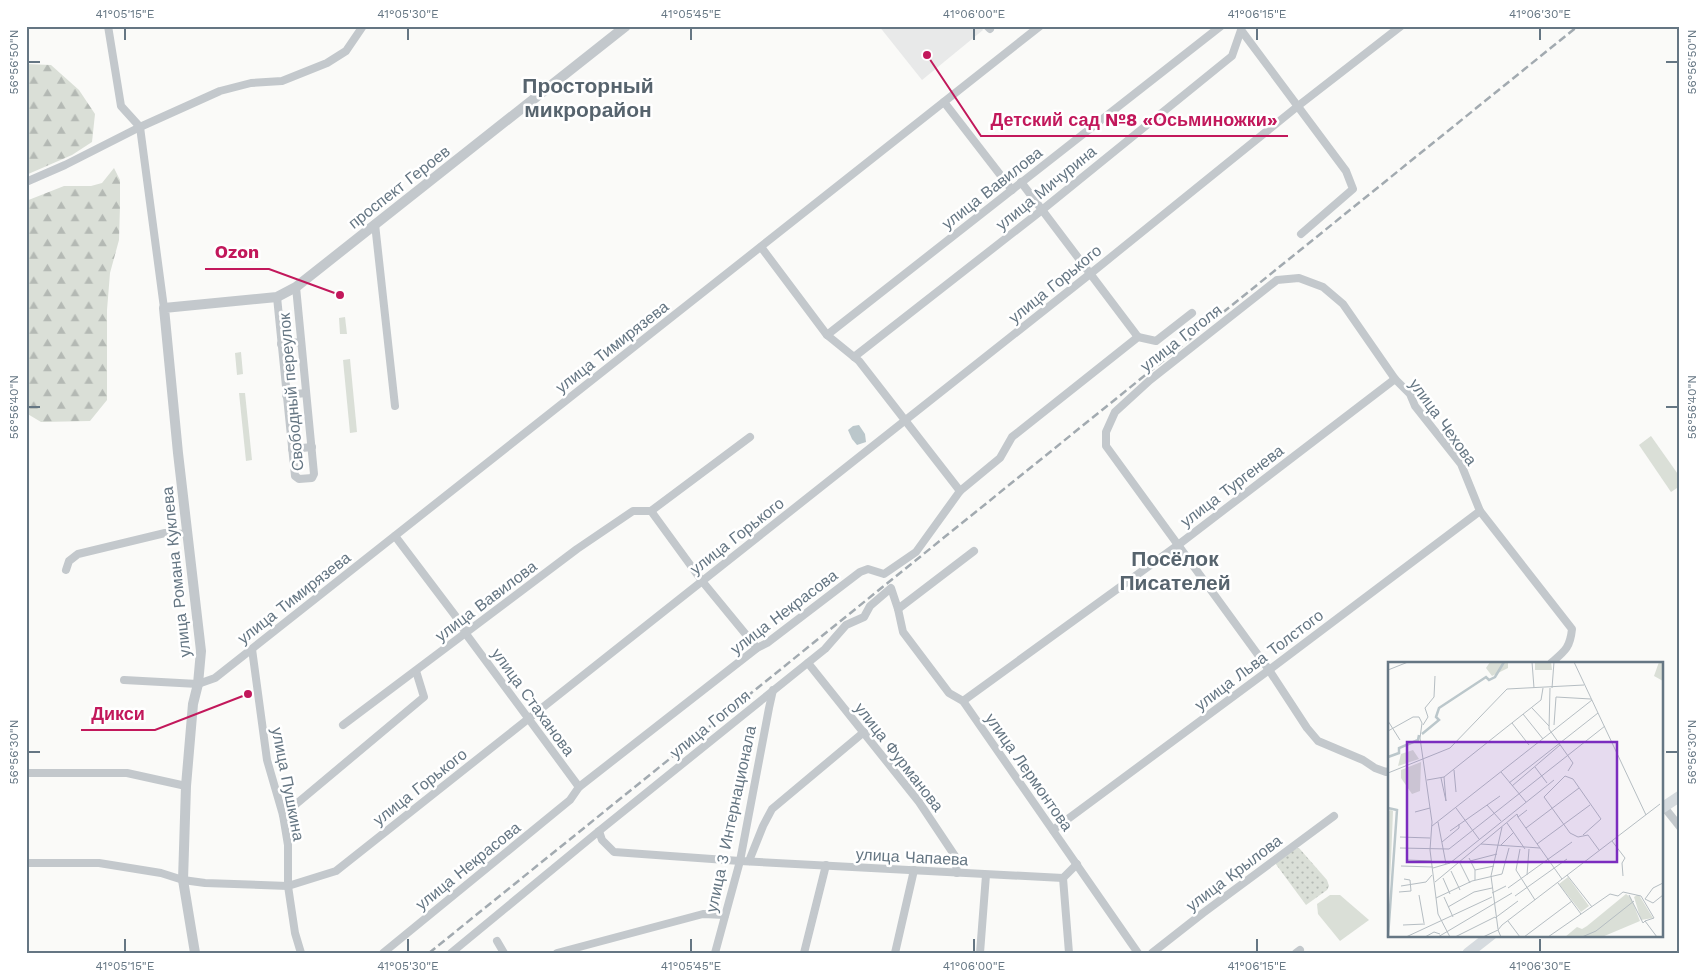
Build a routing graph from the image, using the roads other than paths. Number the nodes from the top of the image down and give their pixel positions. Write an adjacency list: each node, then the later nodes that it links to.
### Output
1 (108, 26): 10 (street)
2 (363, 26): 10 (street)
3 (626, 26): 15 (street, проспект Героев)
4 (1040, 26): 8 (street, улица Тимирязева)
5 (1221, 26): 12 (street, улица Вавилова)
6 (1401, 26): 9 (street, улица Горького)
7 (1241, 28): 9 (street); 14 (street, улица Мичурина)
8 (944, 102): 13 (street); 17 (street, улица Тимирязева)
9 (1298, 106): 16 (street); 18 (street, улица Горького)
10 (140, 127): 11 (street); 22 (street)
11 (26, 182)
12 (1021, 182): 13 (street, улица Вавилова); 14 (street)
13 (1012, 190): 24 (street, улица Вавилова)
14 (1042, 210): 18 (street); 28 (street, улица Мичурина)
15 (376, 224): 20 (street, проспект Героев); 32 (street)
16 (1301, 234)
17 (761, 247): 24 (street); 41 (street, улица Тимирязева)
18 (1090, 274): 25 (street); 33 (street, улица Горького)
19 (1299, 278): 29 (street, улица Чехова); 42 (street, улица Гоголя)
20 (296, 287): 21 (street, проспект Героев); 26 (street, Свободный переулок)
21 (277, 297): 22 (street, проспект Героев); 27 (street, Свободный переулок)
22 (164, 308): 40 (street, улица Романа Куклева)
23 (1192, 313): 25 (street)
24 (827, 335): 28 (street)
25 (1138, 337): 37 (street, улица Некрасова)
26 (301, 342): 27 (street); 30 (street, Свободный переулок)
27 (281, 344): 31 (street, Свободный переулок)
28 (854, 357): 33 (street)
29 (1394, 379): 39 (street, улица Чехова); 42 (street, улица Тургенева)
30 (306, 393): 31 (street); 35 (street, Свободный переулок)
31 (286, 395): 36 (street, Свободный переулок)
32 (395, 406)
33 (906, 420): 37 (street); 45 (street, улица Горького)
34 (750, 437): 38 (street)
35 (312, 447): 36 (street); 36 (street, Свободный переулок)
36 (292, 449)
37 (960, 491): 48 (street, улица Некрасова)
38 (651, 511): 45 (street); 47 (street, улица Вавилова)
39 (1480, 511): 51 (street, улица Чехова); 52 (street, улица Льва Толстого)
40 (188, 534): 44 (street); 55 (street, улица Романа Куклева)
41 (395, 536): 47 (street, улица Стаханова); 49 (street, улица Тимирязева)
42 (1178, 545): 52 (street); 57 (street, улица Тургенева)
43 (974, 551): 46 (street)
44 (66, 570)
45 (702, 581): 48 (street); 58 (street, улица Горького)
46 (898, 609): 50 (street, улица Гоголя); 57 (street, улица Лермонтова)
47 (466, 634): 53 (street, улица Вавилова); 58 (street, улица Стаханова)
48 (757, 648): 64 (street, улица Некрасова)
49 (252, 649): 55 (street, улица Тимирязева); 68 (street, улица Пушкина)
50 (808, 662): 56 (street, улица Гоголя); 60 (street, улица Фурманова)
51 (1552, 662)
52 (1269, 670): 61 (street); 71 (street, улица Льва Толстого)
53 (416, 671): 59 (street, улица Вавилова); 68 (street)
54 (124, 680): 55 (street)
55 (198, 684): 63 (street, улица Романа Куклева)
56 (774, 690): 72 (street, улица Гоголя); 73 (street, улица 3 Интернационала)
57 (963, 701): 71 (street, улица Лермонтова)
58 (529, 718): 64 (street, улица Стаханова); 83 (street, улица Горького)
59 (343, 725)
60 (864, 732): 74 (street); 79 (street, улица Фурманова)
61 (1388, 772)
62 (26, 773): 63 (street)
63 (186, 786): 82 (street, улица Романа Куклева)
64 (579, 787): 89 (street, улица Некрасова)
65 (1680, 796): 66 (main road)
66 (1664, 806)
67 (1664, 808): 70 (street)
68 (283, 815): 83 (street, улица Пушкина)
69 (1334, 816): 99 (street, улица Крылова)
70 (1680, 827)
71 (1053, 830): 76 (street, улица Лермонтова)
72 (599, 831): 73 (street, улица Чапаева); 90 (street, улица Гоголя)
73 (740, 861): 74 (street, улица Чапаева); 84 (street, улица 3 Интернационала)
74 (749, 861): 77 (street, улица Чапаева)
75 (26, 863): 82 (street, улица Горького)
76 (1077, 864): 81 (street); 98 (street, улица Лермонтова)
77 (826, 865): 78 (street, улица Чапаева); 94 (street)
78 (914, 870): 79 (street, улица Чапаева); 95 (street)
79 (957, 873): 80 (street, улица Чапаева)
80 (986, 874): 81 (street, улица Чапаева); 96 (street)
81 (1063, 878): 97 (street)
82 (183, 880): 83 (street, улица Горького); 87 (street, улица Романа Куклева)
83 (288, 886): 88 (street, улица Пушкина)
84 (725, 915): 92 (street); 93 (street, улица 3 Интернационала)
85 (1490, 936): 100 (main road)
86 (497, 941): 91 (street)
87 (195, 953)
88 (301, 953)
89 (383, 953)
90 (451, 953)
91 (504, 953)
92 (557, 953)
93 (715, 953)
94 (804, 953)
95 (895, 953)
96 (980, 953)
97 (1069, 953)
98 (1138, 953)
99 (1152, 953)
100 (1468, 953)

